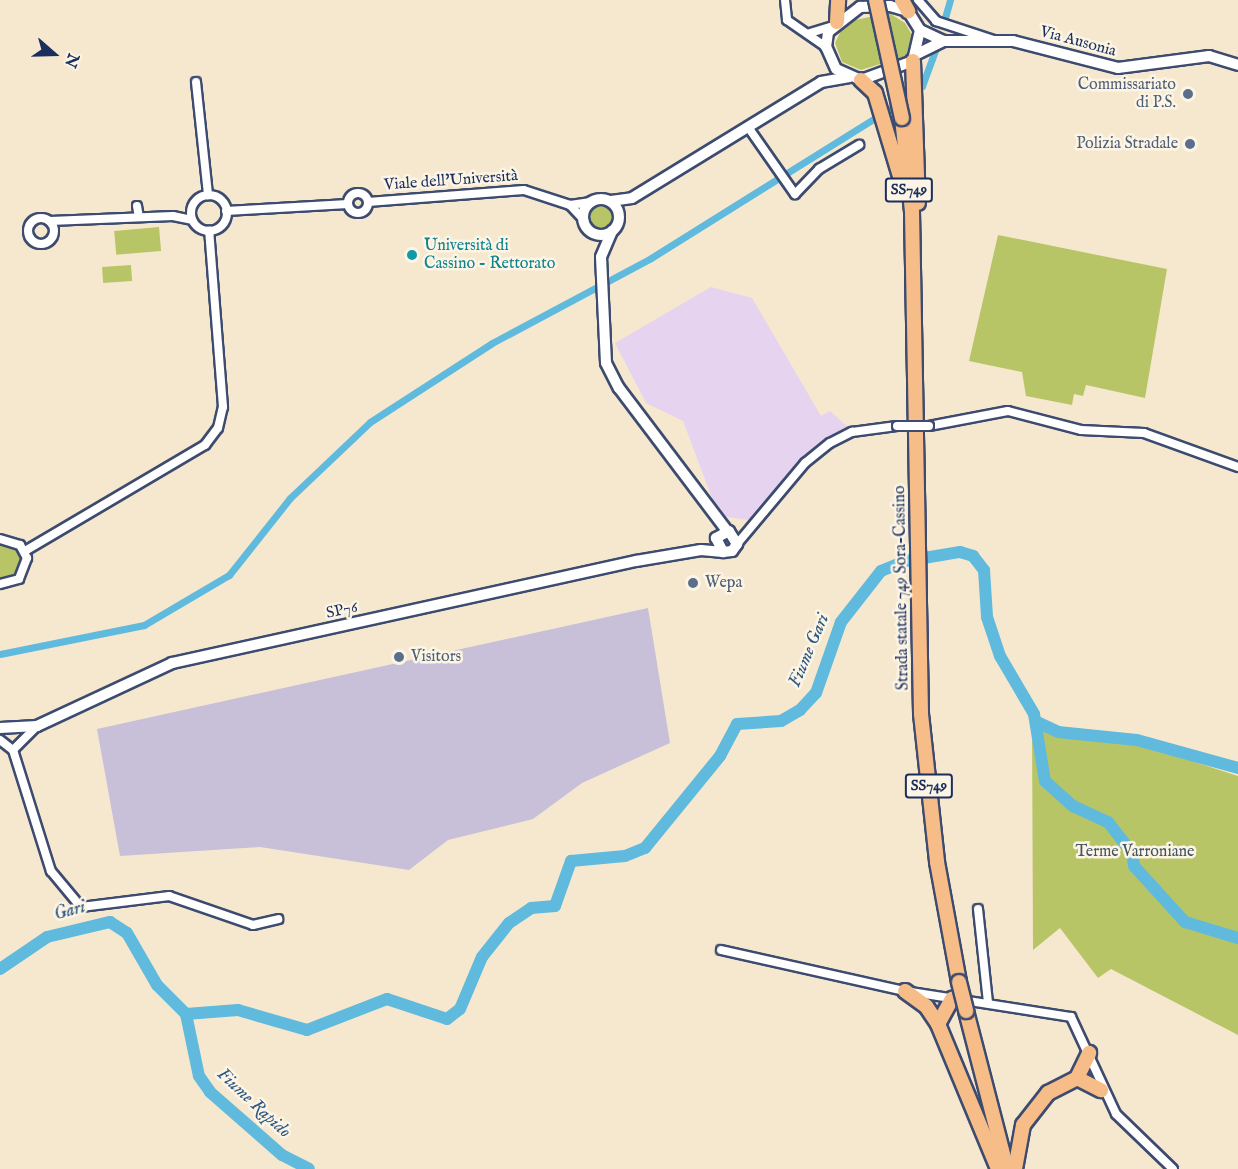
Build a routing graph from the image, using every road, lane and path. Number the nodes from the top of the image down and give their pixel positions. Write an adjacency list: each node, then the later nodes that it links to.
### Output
1 (785, 0): 8 (street)
2 (838, 0): 6 (highway)
3 (876, 0): 42 (highway, Strada statale 749 Sora-Cassino / SS749, bridge)
4 (918, 0): 9 (street)
5 (905, 5): 6 (street); 7 (street)
6 (835, 24): 8 (street); 11 (street)
7 (920, 30): 10 (street, Via Ausonia); 12 (street)
8 (810, 33): 11 (street)
9 (997, 40): 10 (street, Via Ausonia); 13 (street, Via Ausonia)
10 (944, 41): 12 (street, Via Ausonia)
11 (827, 50): 14 (street); 16 (street)
12 (915, 57): 14 (street); 42 (highway)
13 (1238, 64)
14 (856, 78): 16 (street); 42 (highway)
15 (196, 82): 19 (street)
16 (821, 82): 17 (street)
17 (748, 128): 18 (street); 20 (street)
18 (860, 145)
19 (208, 195): 27 (street); 29 (street)
20 (632, 198): 21 (street); 32 (street)
21 (611, 201): 23 (street); 32 (street)
22 (368, 202): 24 (street); 24 (street); 25 (street, Viale dell'Università)
23 (591, 202): 25 (street, Viale dell'Università); 34 (street)
24 (348, 204): 29 (street)
25 (570, 205): 34 (street, Viale dell'Università)
26 (137, 206): 31 (street)
27 (191, 209): 30 (street); 33 (street)
28 (71, 211): 36 (street)
29 (226, 212): 37 (street)
30 (173, 216): 31 (street); 33 (street)
31 (139, 217): 36 (street)
32 (619, 219): 39 (street)
33 (192, 220): 37 (street)
34 (584, 220): 38 (street)
35 (50, 221): 36 (street); 40 (street); 40 (street)
36 (72, 222): 40 (street)
37 (209, 231): 49 (street)
38 (591, 231): 39 (street); 41 (street)
39 (612, 231): 41 (street)
40 (54, 232)
41 (601, 257): 45 (street)
42 (914, 262): 67 (highway, Strada statale 749 Sora-Cassino / SS749, bridge)
43 (1238, 467): 44 (street, bridge)
44 (748, 528): 45 (street); 47 (street)
45 (723, 534): 47 (street); 48 (street, SP76); 50 (street)
46 (0, 539): 49 (street)
47 (737, 544): 50 (street)
48 (701, 550): 50 (street, SP76); 52 (street, SP76)
49 (25, 551): 51 (street)
50 (723, 552)
51 (0, 584)
52 (37, 726): 53 (street, SP76); 55 (street)
53 (0, 728)
54 (0, 740): 55 (street)
55 (14, 750): 57 (street)
56 (978, 909): 61 (street)
57 (278, 919)
58 (721, 950): 59 (street)
59 (905, 992): 60 (street); 62 (highway)
60 (952, 999): 61 (street); 62 (highway)
61 (988, 1004): 63 (street)
62 (938, 1024): 66 (highway)
63 (1089, 1053): 64 (highway); 65 (street)
64 (1077, 1078): 65 (highway); 68 (highway)
65 (1101, 1089): 69 (street)
66 (998, 1169)
67 (1007, 1169)
68 (1015, 1169)
69 (1173, 1169)

